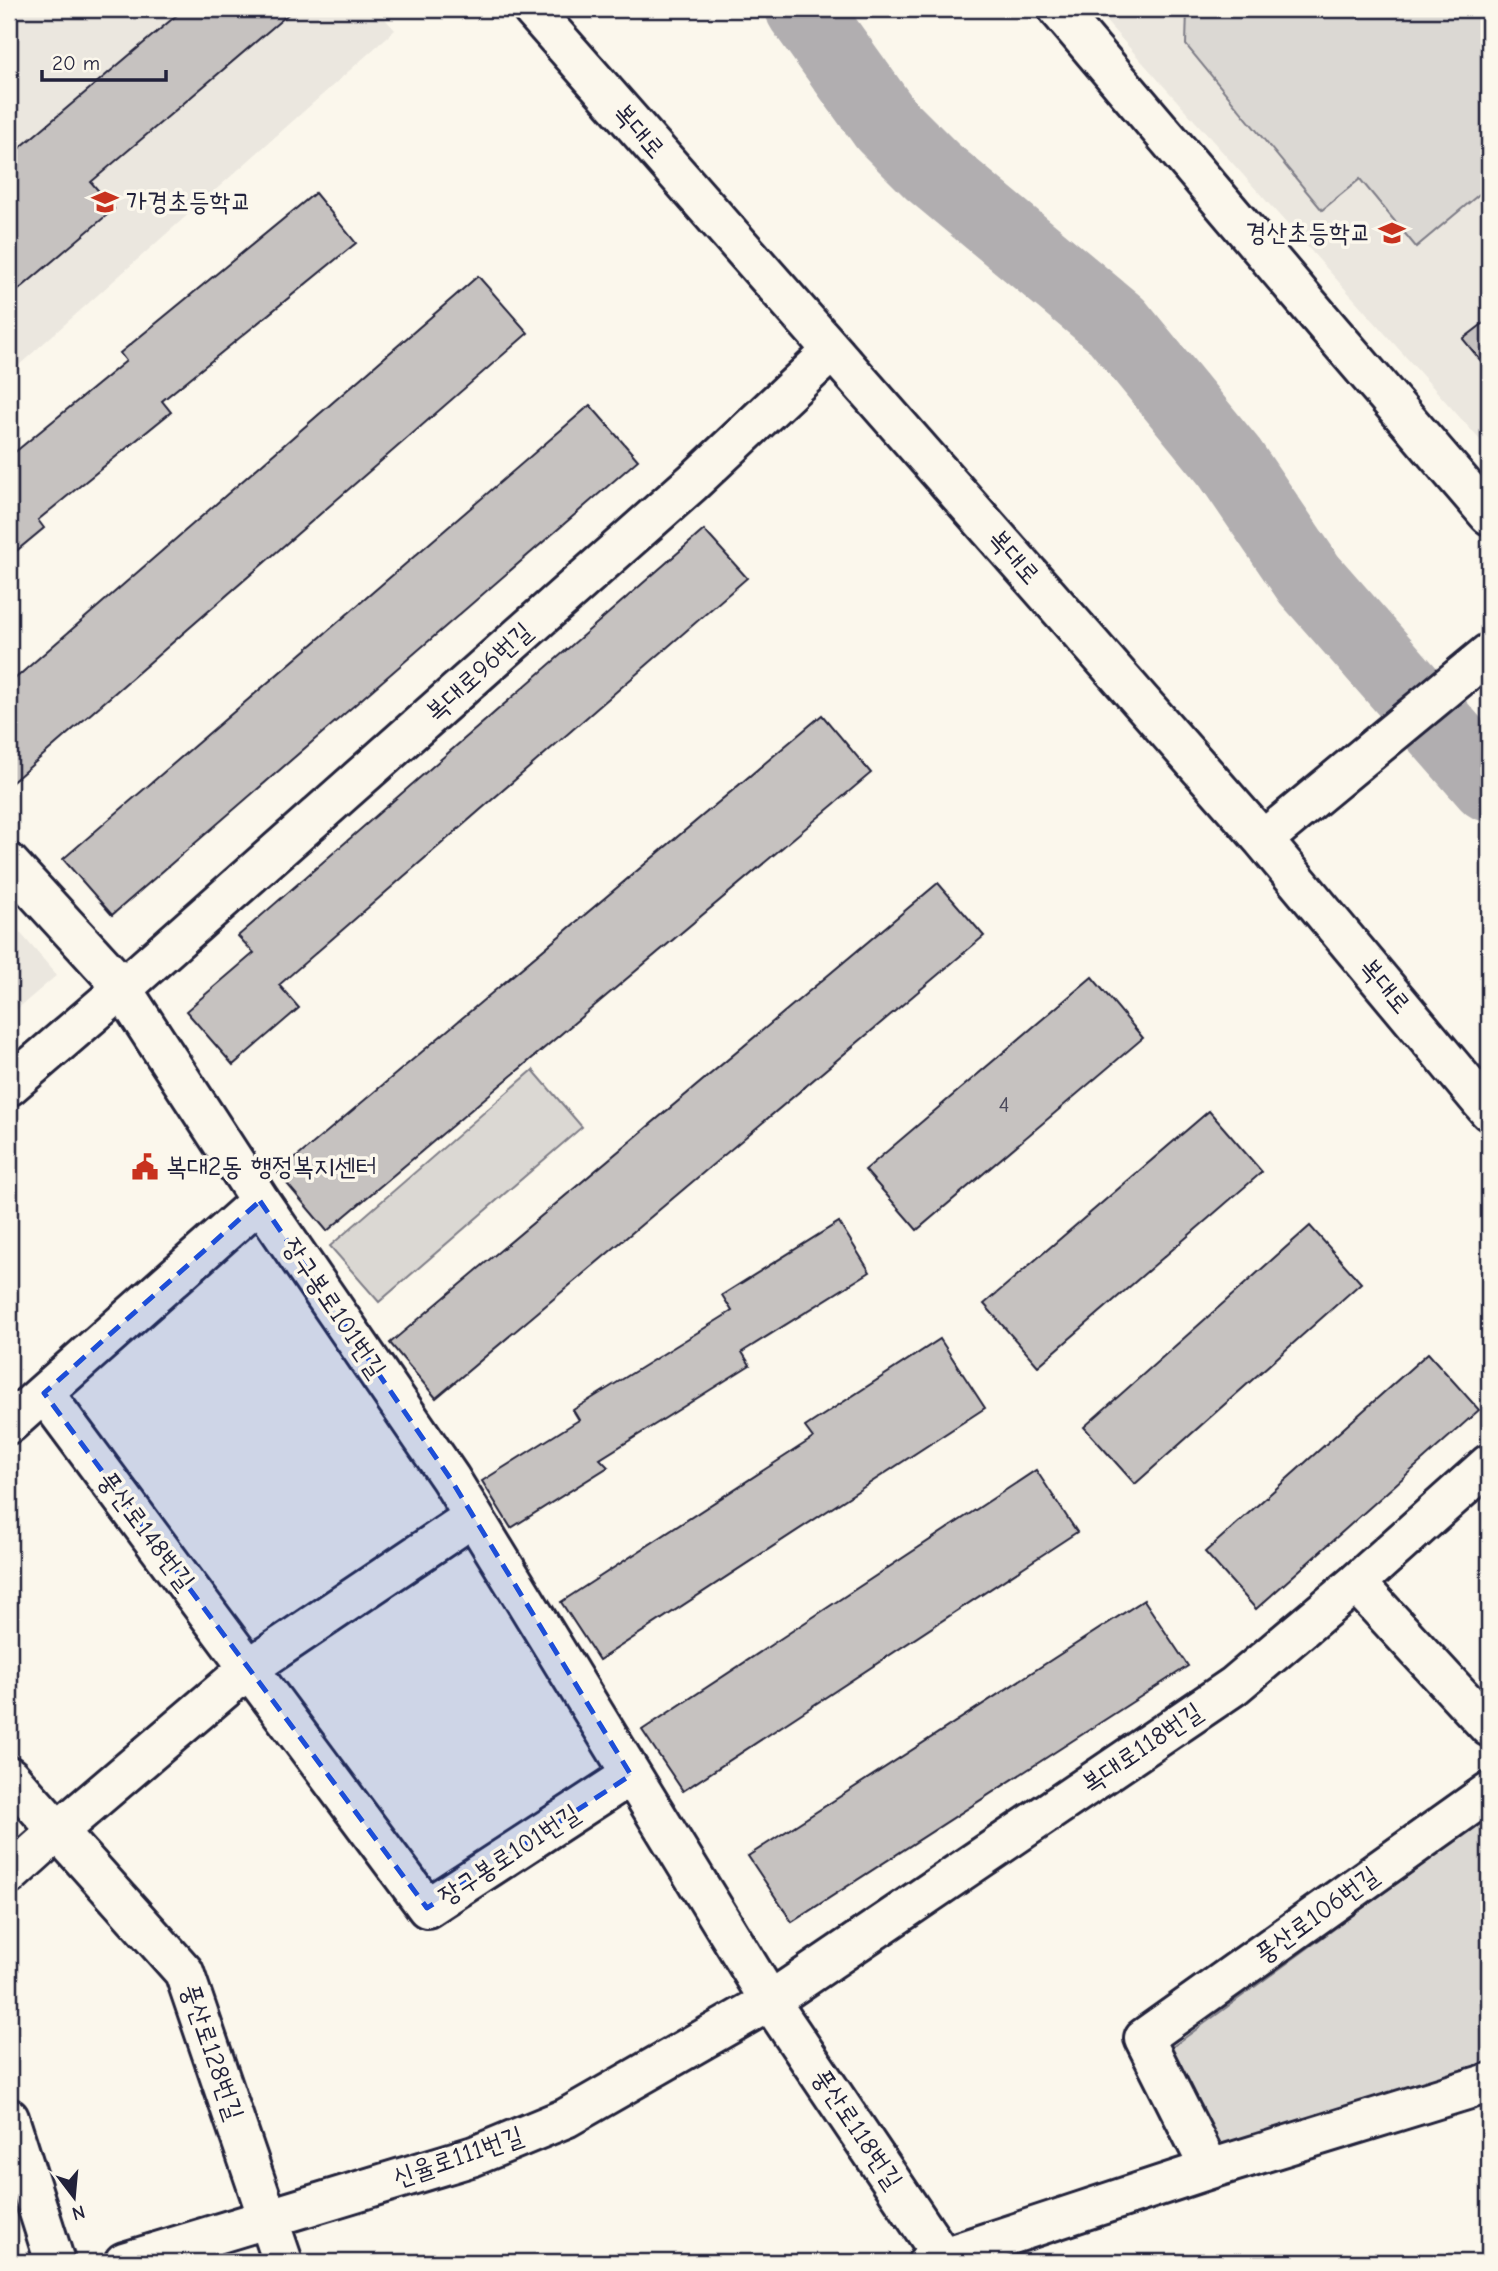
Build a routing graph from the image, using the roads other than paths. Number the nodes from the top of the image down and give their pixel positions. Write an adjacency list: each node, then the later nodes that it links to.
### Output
1 (532, 9): 3 (street, 복대로)
2 (1058, 9): 4 (street)
3 (832, 351): 6 (street, 복대로); 8 (street, 복대로96번길)
4 (1489, 515)
5 (1489, 653): 6 (street)
6 (1263, 840): 10 (street, 복대로)
7 (9, 863): 8 (street, 장구봉로101번길)
8 (122, 989): 9 (street, 복대로96번길); 11 (street, 장구봉로101번길)
9 (9, 1086)
10 (1489, 1111)
11 (260, 1201): 12 (street); 15 (street, 장구봉로101번길)
12 (44, 1393): 13 (street); 17 (street, 풍산로148번길)
13 (9, 1424)
14 (1489, 1464): 16 (street, 복대로118번길)
15 (473, 1517): 17 (street); 19 (street, 장구봉로101번길)
16 (1356, 1583): 18 (street); 24 (street, 복대로118번길)
17 (248, 1668): 19 (street, 장구봉로101번길); 22 (street)
18 (1489, 1727)
19 (631, 1775): 24 (street, 장구봉로101번길)
20 (9, 1776): 22 (street, 풍산로128번길)
21 (1489, 1792): 27 (street, 풍산로106번길)
22 (58, 1831): 23 (street); 28 (street, 풍산로128번길)
23 (9, 1875)
24 (770, 2001): 28 (street, 신율로111번길); 29 (street, 풍산로118번길)
25 (1489, 2083): 27 (street)
26 (9, 2118): 30 (street)
27 (1210, 2169): 29 (street, 풍산로118번길)
28 (268, 2217): 31 (street, 신율로111번길); 32 (street, 풍산로128번길)
29 (940, 2260)
30 (55, 2262)
31 (124, 2262)
32 (283, 2262)

